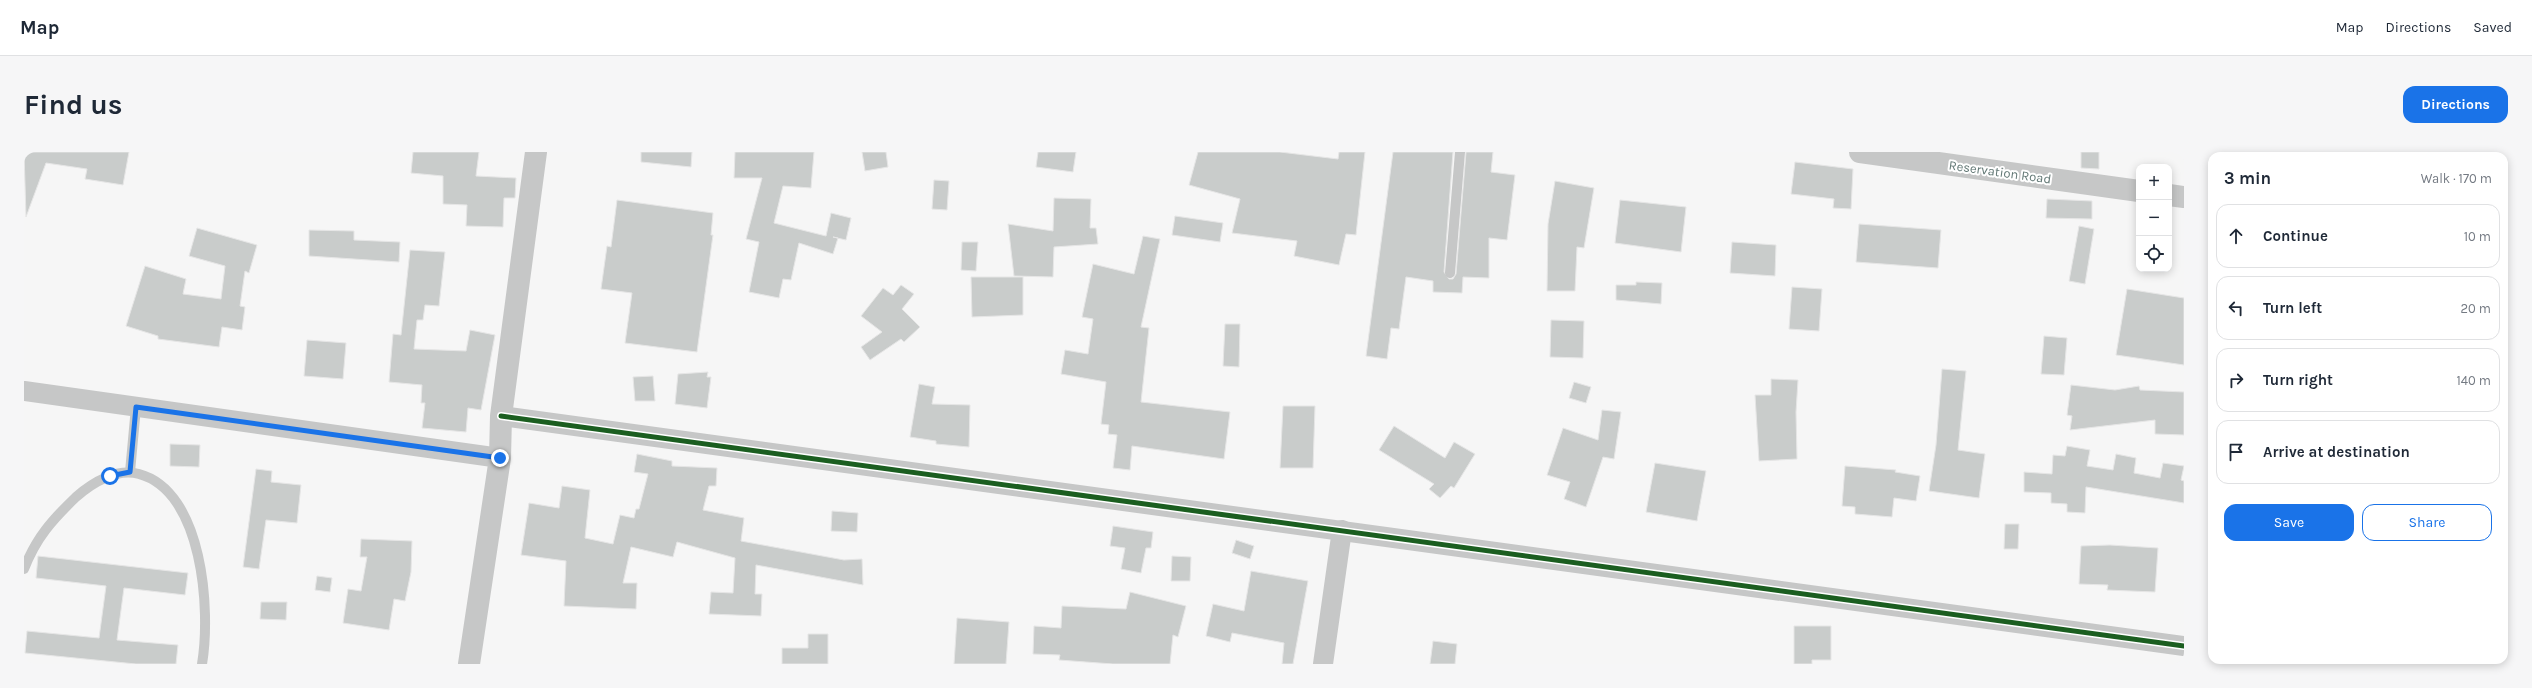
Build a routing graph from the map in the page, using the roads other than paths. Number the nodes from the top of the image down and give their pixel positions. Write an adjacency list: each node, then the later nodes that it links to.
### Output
1 (536, 152): 10 (street)
2 (1460, 152): 7 (lane)
3 (1860, 152): 4 (street, Reservation Road)
4 (2136, 191)
5 (2172, 196): 6 (street)
6 (2184, 198)
7 (1450, 273)
8 (24, 391): 9 (street)
9 (136, 407): 11 (street); 12 (lane)
10 (501, 416): 11 (street); 13 (street)
11 (500, 458): 17 (street)
12 (130, 472): 14 (lane); 16 (lane)
13 (1342, 530): 15 (street); 18 (street)
14 (24, 569)
15 (2184, 646)
16 (202, 664)
17 (469, 664)
18 (1323, 664)

